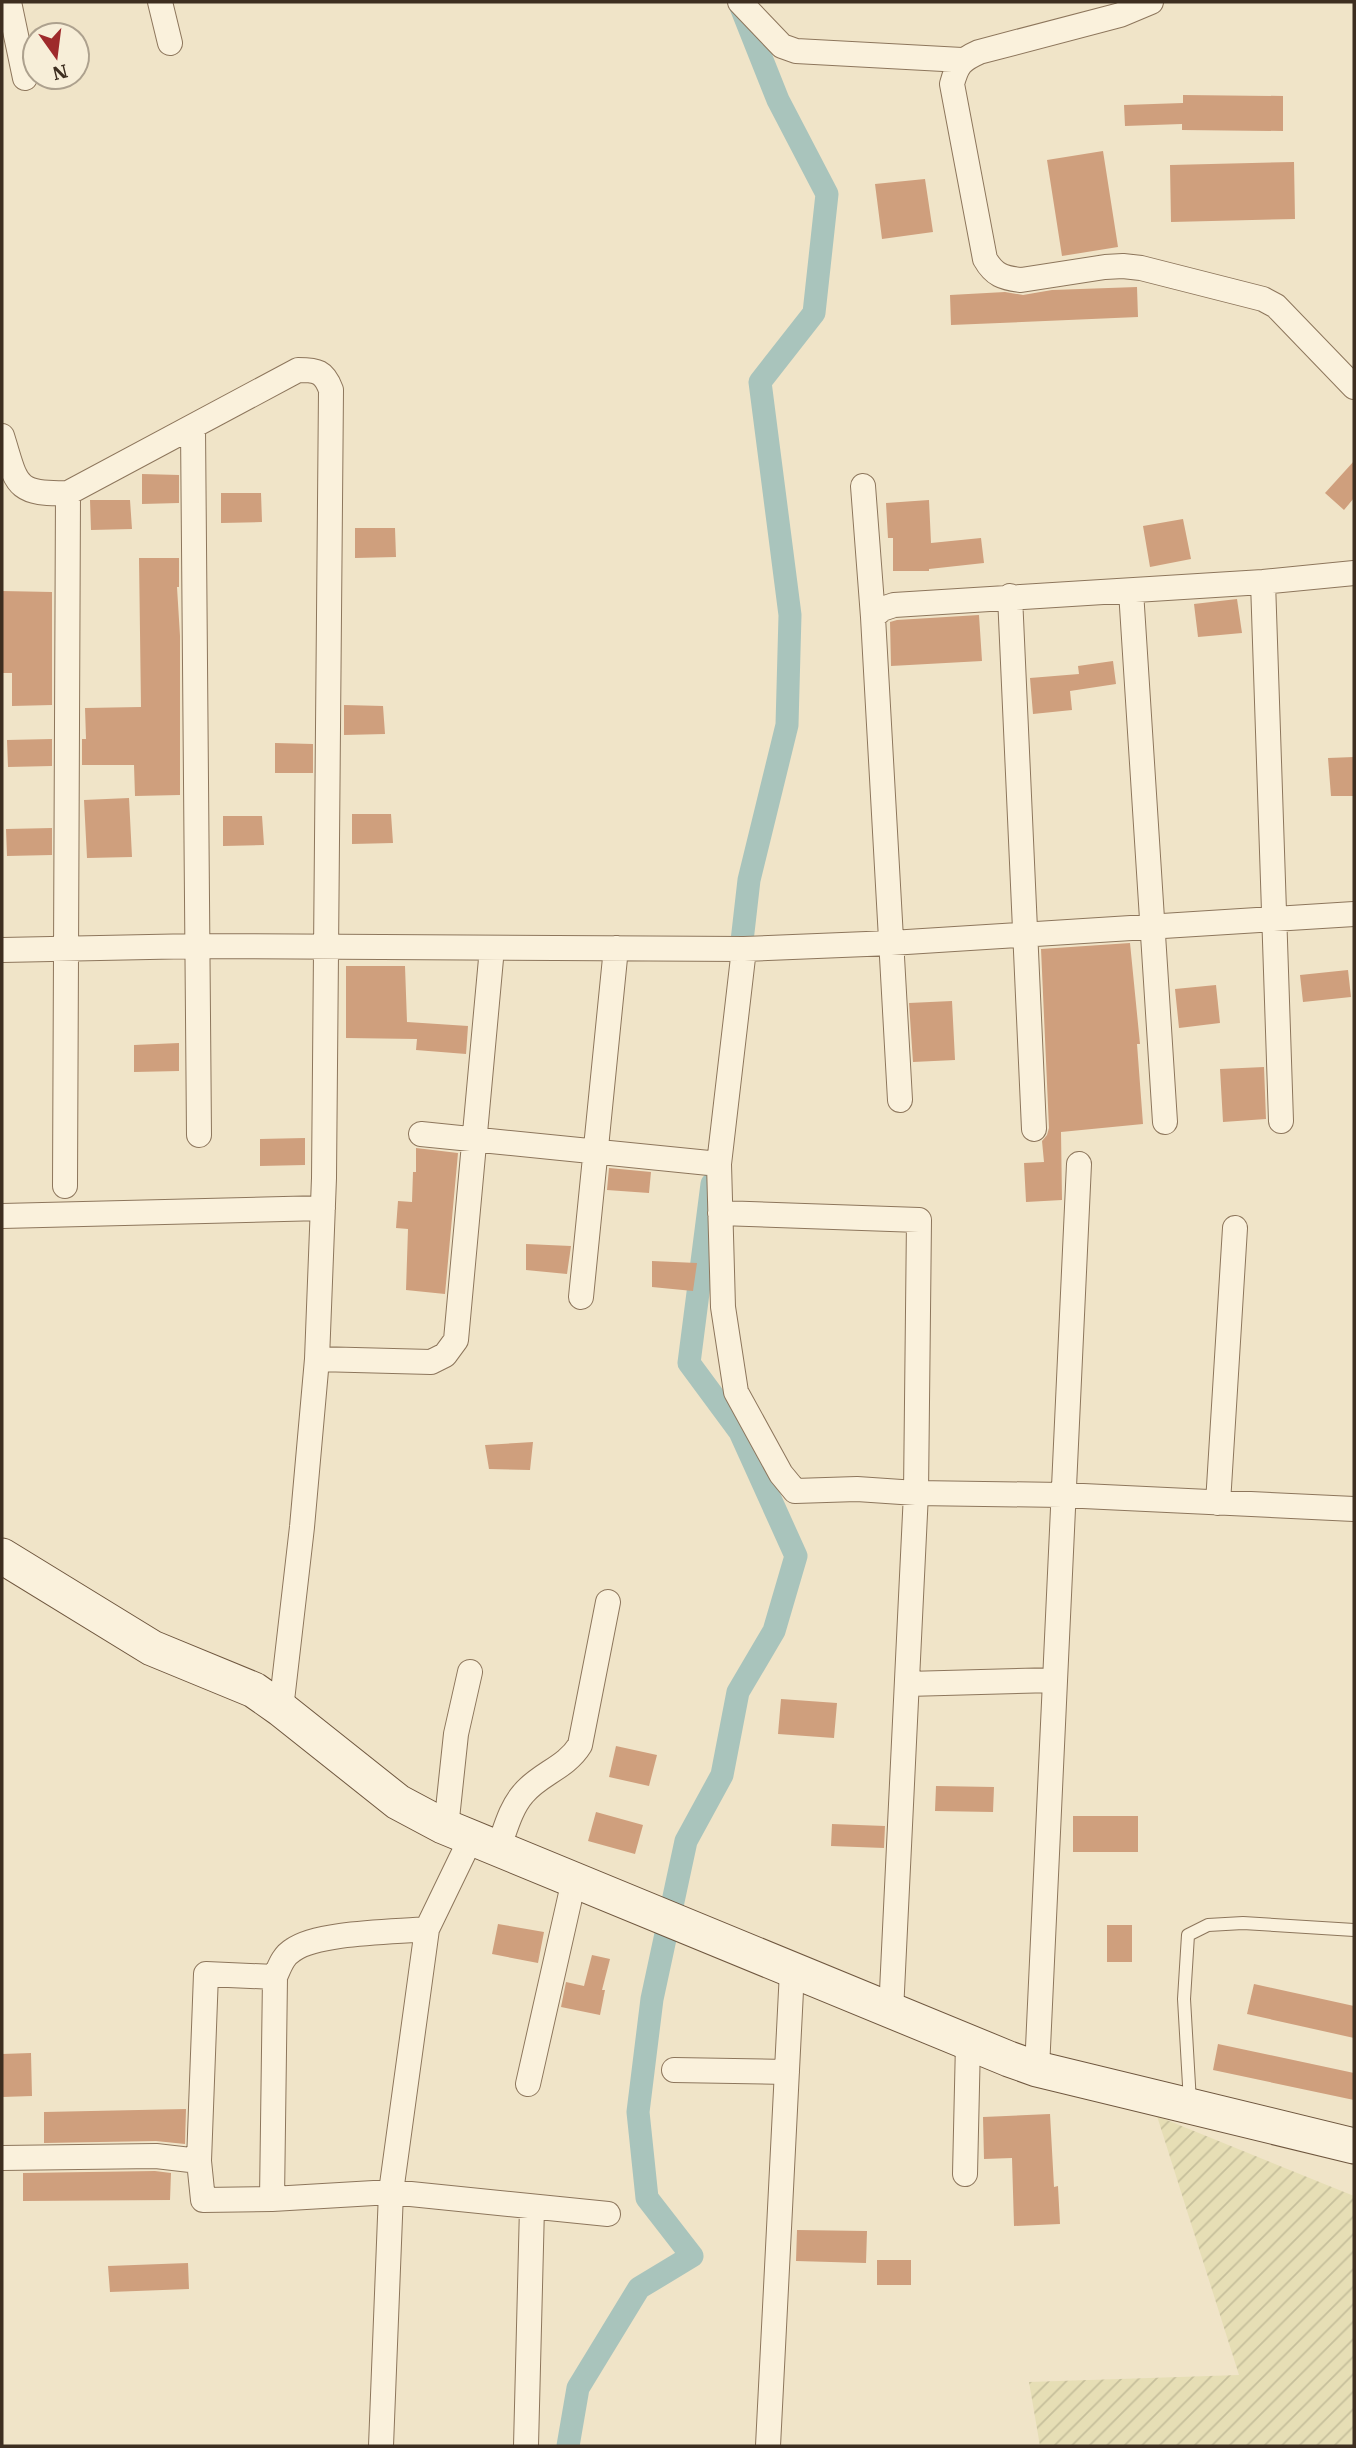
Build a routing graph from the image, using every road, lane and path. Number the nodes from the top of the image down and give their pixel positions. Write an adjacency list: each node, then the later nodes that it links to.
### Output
1 (9, 2): 6 (street)
2 (160, 2): 5 (street)
3 (1151, 2): 7 (street)
4 (745, 6): 7 (street)
5 (170, 43)
6 (21, 59)
7 (962, 60): 8 (street)
8 (1354, 387)
9 (192, 428): 13 (street); 24 (street); 25 (street)
10 (2, 436): 11 (street)
11 (9, 482): 13 (street)
12 (863, 486): 18 (street)
13 (68, 493): 26 (street)
14 (1354, 573): 15 (street)
15 (1263, 582): 16 (street); 20 (street)
16 (1131, 590): 17 (street); 21 (street)
17 (1010, 596): 18 (street); 22 (street)
18 (873, 617): 23 (street)
19 (1354, 914): 20 (street)
20 (1274, 919): 21 (street); 32 (street)
21 (1152, 926): 22 (street); 33 (street)
22 (1025, 934): 23 (street); 34 (street)
23 (891, 943): 29 (street); 31 (street)
24 (198, 946): 25 (street); 26 (street); 36 (street)
25 (325, 947): 27 (street); 42 (street)
26 (66, 948): 30 (street); 41 (street)
27 (492, 948): 28 (street); 37 (street)
28 (616, 948): 29 (street); 38 (street)
29 (744, 949): 39 (street)
30 (2, 950)
31 (900, 1100)
32 (1281, 1121)
33 (1165, 1122)
34 (1034, 1129)
35 (421, 1134): 37 (street)
36 (199, 1136)
37 (474, 1139): 38 (street); 47 (street)
38 (595, 1152): 39 (street); 46 (street)
39 (719, 1164): 43 (street)
40 (1079, 1164): 49 (street)
41 (65, 1186)
42 (323, 1208): 44 (street); 47 (street)
43 (720, 1213): 48 (street); 48 (street)
44 (2, 1216)
45 (1234, 1228): 50 (street)
46 (581, 1297)
47 (317, 1359): 57 (street)
48 (916, 1493): 49 (street); 56 (street)
49 (1062, 1495): 50 (street); 55 (street)
50 (1218, 1503): 51 (street)
51 (1354, 1509)
52 (2, 1556): 57 (street)
53 (608, 1602): 58 (street)
54 (470, 1672): 58 (street)
55 (1054, 1679): 56 (street); 66 (street)
56 (907, 1684): 64 (street)
57 (281, 1709): 58 (street)
58 (472, 1838): 59 (street); 60 (street)
59 (573, 1880): 62 (street); 69 (street)
60 (427, 1929): 63 (street); 75 (street)
61 (1354, 1930): 70 (lane)
62 (792, 1971): 64 (street); 68 (street)
63 (275, 1977): 73 (street); 76 (street)
64 (891, 2012): 65 (street)
65 (968, 2043): 66 (street); 74 (street)
66 (1037, 2068): 70 (street)
67 (674, 2070): 68 (street)
68 (787, 2072): 81 (street)
69 (528, 2084)
70 (1190, 2106): 71 (street)
71 (1354, 2146)
72 (2, 2158): 73 (street)
73 (199, 2161): 76 (street)
74 (965, 2174)
75 (391, 2192): 76 (street); 77 (street); 79 (street)
76 (272, 2199)
77 (532, 2207): 78 (street); 80 (street)
78 (608, 2214)
79 (380, 2446)
80 (526, 2446)
81 (768, 2446)

